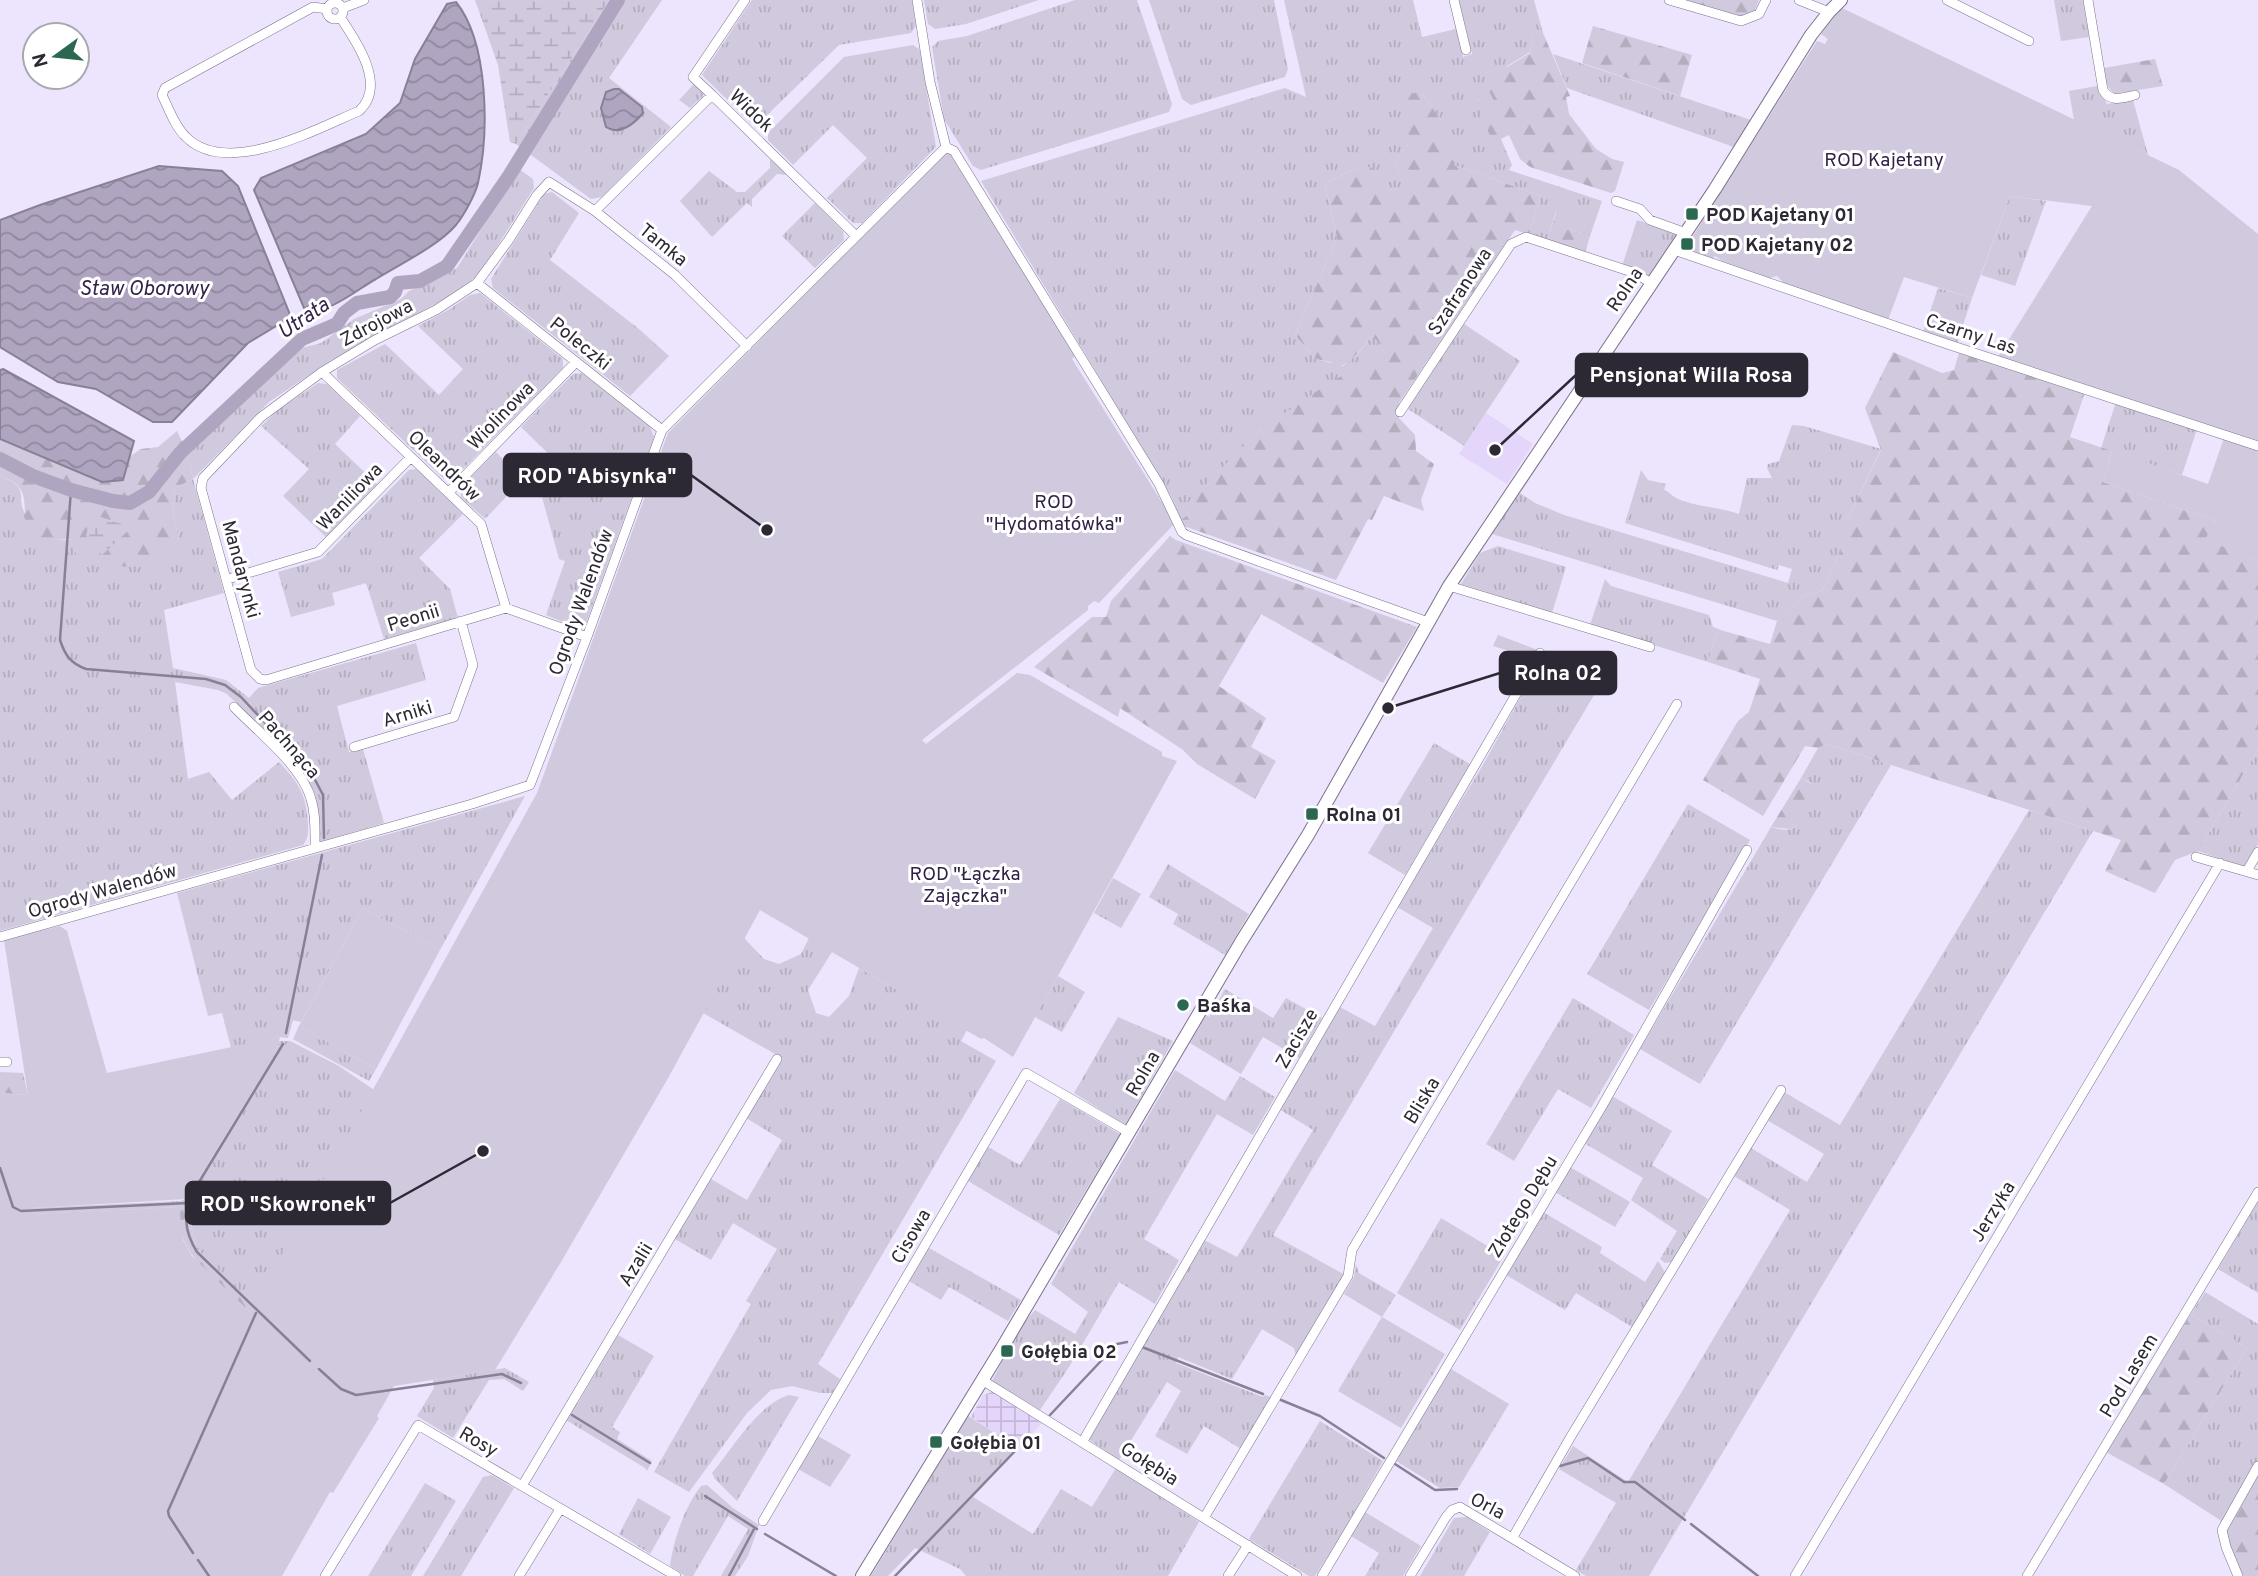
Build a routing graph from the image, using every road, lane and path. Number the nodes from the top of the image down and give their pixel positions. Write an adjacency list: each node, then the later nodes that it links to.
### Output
1 (364, 0): 12 (street)
2 (745, 0): 15 (street)
3 (917, 0): 17 (street)
4 (1454, 0): 14 (street)
5 (1668, 0): 6 (street)
6 (1766, 0)
7 (1799, 0): 11 (street)
8 (1841, 0): 11 (street, Rolna)
9 (1947, 0): 13 (street)
10 (2088, 0): 16 (street)
11 (1829, 12): 21 (street, Rolna)
12 (342, 13): 12 (street)
13 (2029, 41)
14 (1466, 50)
15 (712, 95): 20 (street, Widok); 22 (street, Widok)
16 (2135, 95)
17 (946, 147): 22 (street, Ogrody Walendów); 39 (street)
18 (549, 182): 20 (street, Tamka); 24 (street, Zdrojowa)
19 (1616, 201): 21 (street)
20 (595, 211): 26 (street, Tamka)
21 (1686, 233): 23 (street, Rolna)
22 (855, 235): 26 (street, Ogrody Walendów)
23 (1674, 250): 25 (street, Rolna); 31 (street, Czarny Las)
24 (477, 283): 27 (street, Poleczki); 28 (street, Zdrojowa)
25 (1651, 283): 29 (street, Szafranowa); 36 (street, Rolna)
26 (747, 346): 30 (street, Ogrody Walendów)
27 (576, 362): 30 (street, Poleczki); 34 (street, Wiolinowa)
28 (322, 372): 32 (street, Oleandrów); 33 (street, Zdrojowa)
29 (1400, 412)
30 (662, 430): 40 (street, Ogrody Walendów)
31 (2258, 446)
32 (411, 457): 34 (street, Oleandrów); 35 (street, Waniliowa)
33 (203, 478): 35 (street, Mandarynki)
34 (449, 492): 37 (street, Oleandrów)
35 (228, 579): 43 (street, Mandarynki)
36 (1449, 586): 39 (street, Rolna); 41 (street)
37 (506, 608): 38 (street, Peonii); 40 (street)
38 (461, 621): 43 (street, Peonii); 46 (street, Arniki)
39 (1428, 622): 57 (street, Rolna)
40 (587, 637): 47 (street, Ogrody Walendów)
41 (1650, 648)
42 (1541, 653): 60 (street, Zacisze)
43 (251, 670)
44 (1677, 704): 64 (street, Bliska)
45 (234, 707): 47 (street, Pachnąca)
46 (354, 747)
47 (316, 848): 54 (street, Ogrody Walendów)
48 (1747, 850): 76 (street, Złotego Dębu)
49 (2258, 852): 52 (street)
50 (2196, 857): 51 (street)
51 (2220, 863): 52 (street); 79 (street, Jerzyka)
52 (2246, 871): 53 (street)
53 (2258, 875)
54 (0, 937)
55 (777, 1059): 62 (street, Azalii)
56 (1780, 1090): 66 (street)
57 (1130, 1133): 59 (street, Rolna); 65 (street, Cisowa)
58 (2258, 1192): 80 (street, Pod Lasem)
59 (982, 1380): 60 (street, Gołębia); 73 (street, Rolna)
60 (1083, 1441): 64 (street, Gołębia)
61 (2258, 1466): 81 (street)
62 (522, 1486): 63 (street, Rosy); 69 (street, Rosy)
63 (560, 1509): 68 (street, Rosy); 70 (street)
64 (1204, 1518): 67 (street, Gołębia)
65 (763, 1521)
66 (1513, 1537): 77 (street, Orla); 78 (street, Orla)
67 (1248, 1545): 74 (street); 75 (street, Gołębia)
68 (660, 1567): 71 (street); 72 (street, Rosy)
69 (325, 1576)
70 (519, 1576)
71 (655, 1576)
72 (676, 1576)
73 (862, 1576)
74 (1228, 1576)
75 (1297, 1576)
76 (1322, 1576)
77 (1410, 1576)
78 (1575, 1576)
79 (1795, 1576)
80 (2027, 1576)
81 (2238, 1576)

